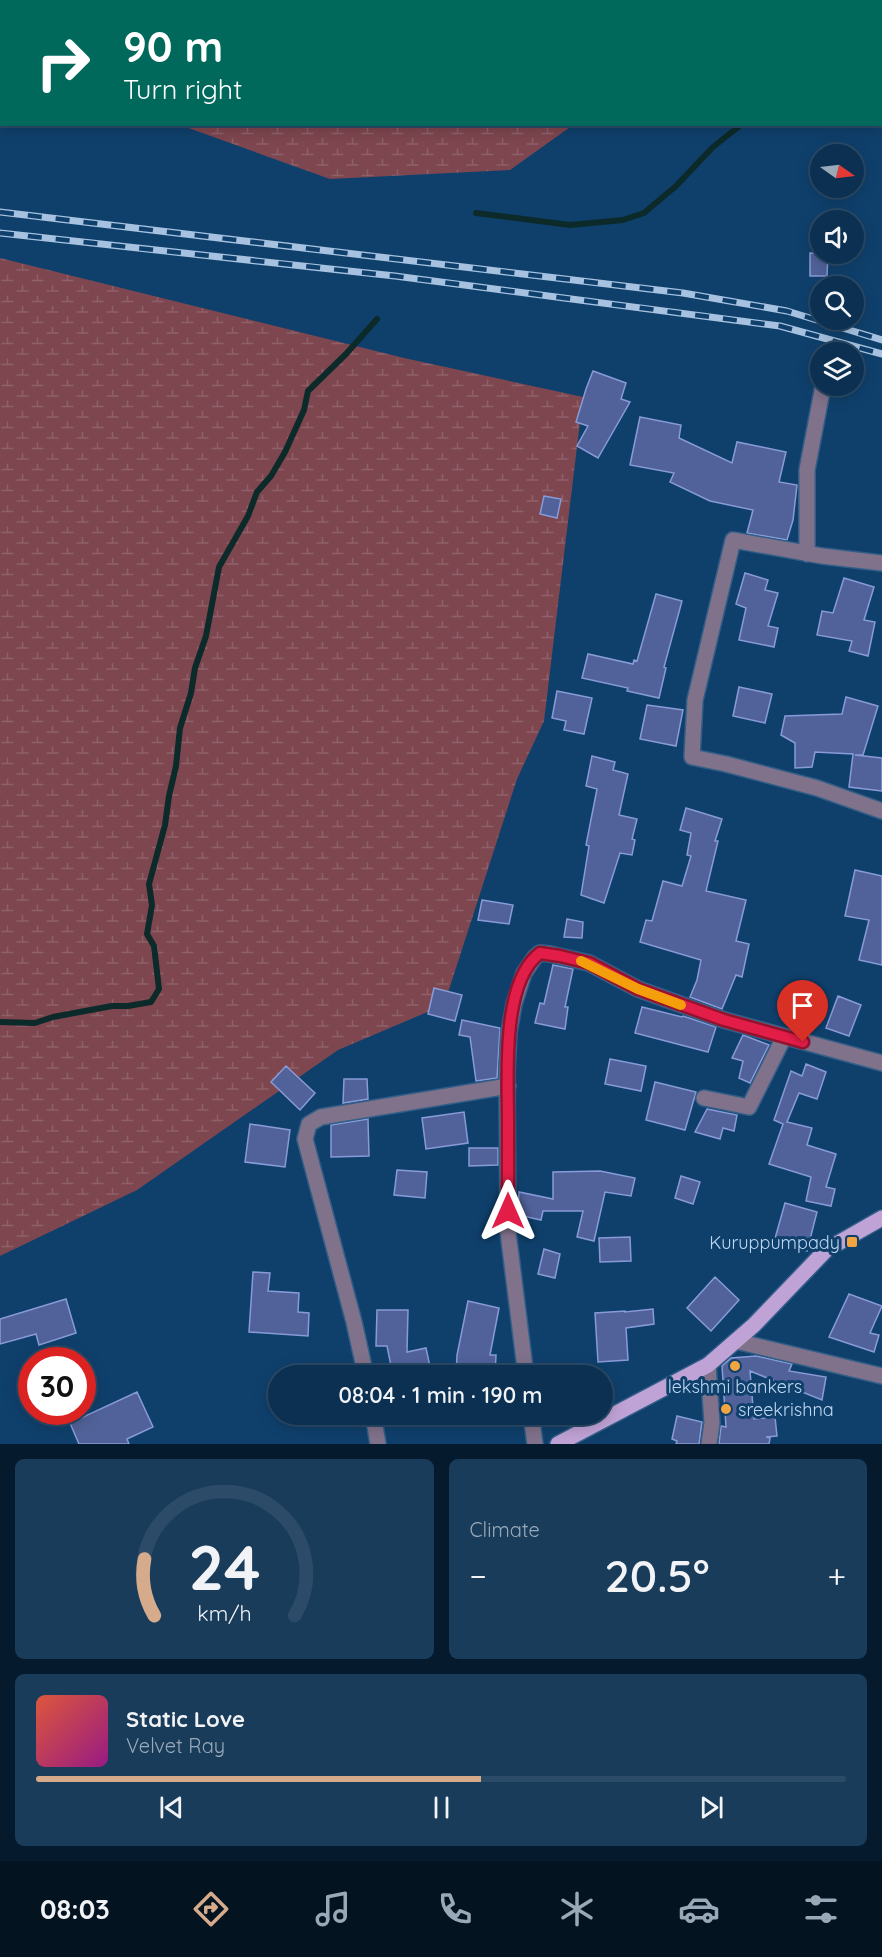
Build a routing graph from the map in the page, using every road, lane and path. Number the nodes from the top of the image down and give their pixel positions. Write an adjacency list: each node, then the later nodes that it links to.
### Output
1 (822, 396): 2 (street)
2 (807, 554): 3 (street); 4 (street)
3 (882, 563)
4 (882, 811)
5 (784, 1037): 6 (street); 7 (street); 8 (street)
6 (882, 1063)
7 (508, 1086): 11 (street); 12 (street)
8 (704, 1098)
9 (882, 1218): 10 (main road)
10 (736, 1341): 13 (main road); 14 (street)
11 (364, 1365)
12 (525, 1365)
13 (708, 1365): 19 (main road); 20 (street)
14 (882, 1376)
15 (375, 1425): 17 (street)
16 (532, 1425): 18 (street)
17 (378, 1444)
18 (535, 1444)
19 (558, 1444)
20 (710, 1444)

